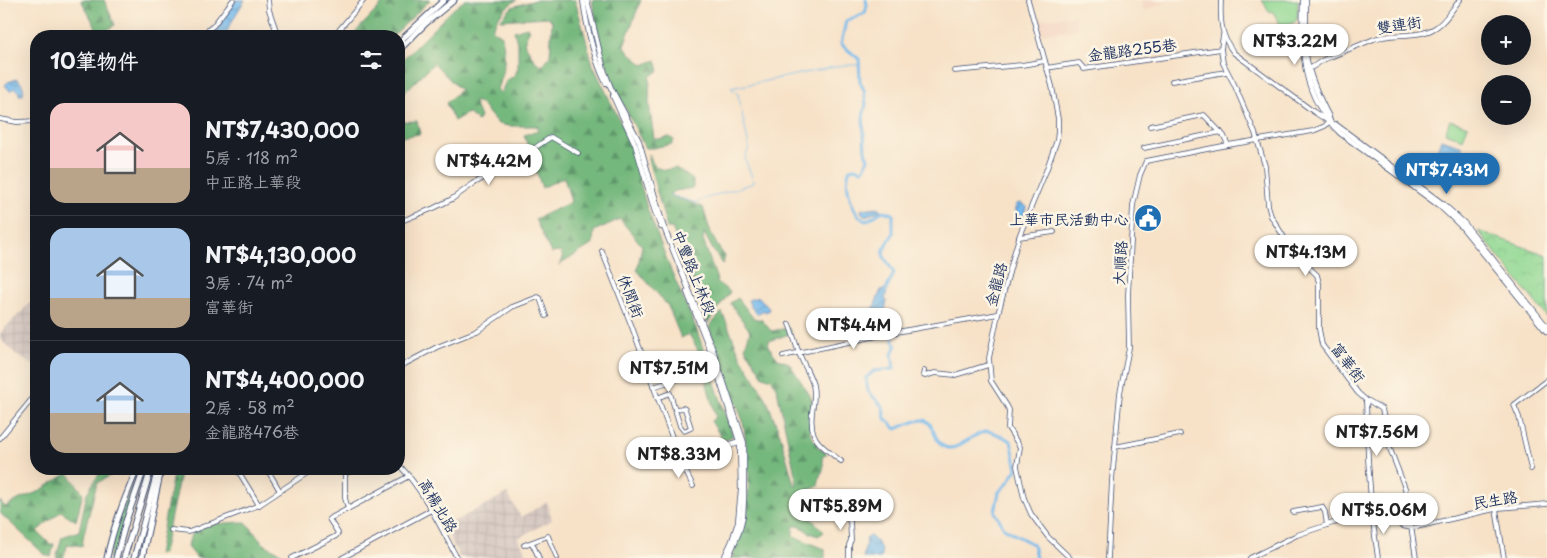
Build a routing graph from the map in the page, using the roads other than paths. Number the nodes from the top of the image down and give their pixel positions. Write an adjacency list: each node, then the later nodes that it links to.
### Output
1 (233, 0): 11 (street)
2 (268, 0): 12 (street)
3 (364, 0): 13 (street)
4 (444, 0): 15 (highway)
5 (454, 0): 16 (highway)
6 (585, 0): 59 (main road, 中豐路上林段)
7 (1028, 0): 18 (street, 金龍路)
8 (1221, 0): 14 (street, 富華街)
9 (1460, 0): 20 (street, 雙連街)
10 (1306, 1): 20 (main road)
11 (208, 30)
12 (276, 30)
13 (339, 30)
14 (1223, 35): 17 (street, 富華街); 25 (street)
15 (405, 36)
16 (405, 44)
17 (1221, 49): 19 (street, 金龍路255巷); 22 (street, 富華街)
18 (1045, 61): 19 (street, 金龍路); 21 (street)
19 (1046, 68): 35 (street, 金龍路)
20 (1308, 70): 25 (main road)
21 (954, 71)
22 (1226, 72): 23 (street); 29 (street, 富華街)
23 (1172, 80)
24 (0, 119): 26 (street)
25 (1329, 120): 29 (street, 大順路); 37 (main road)
26 (30, 121)
27 (1150, 126): 28 (street)
28 (1221, 132): 30 (street); 31 (street)
29 (1258, 141): 30 (street, 大順路); 53 (street, 富華街)
30 (1228, 145): 60 (street, 大順路)
31 (1144, 148)
32 (578, 153): 33 (street)
33 (405, 220)
34 (1054, 232): 35 (street)
35 (1019, 238): 38 (street, 金龍路)
36 (602, 252): 50 (street, 休閒街)
37 (1529, 307): 41 (main road); 42 (main road)
38 (998, 314): 43 (street); 46 (street, 金龍路)
39 (546, 316): 45 (street)
40 (789, 324): 43 (street)
41 (1547, 327)
42 (1547, 332)
43 (798, 352): 44 (street); 62 (street)
44 (783, 356)
45 (405, 364)
46 (988, 365): 47 (street); 104 (street, 金龍路)
47 (924, 371)
48 (678, 379): 50 (street)
49 (1547, 380): 63 (street)
50 (653, 388): 51 (street, 休閒街)
51 (657, 398): 54 (street); 61 (street, 休閒街)
52 (30, 401): 56 (street)
53 (1366, 402): 85 (street, 富華街); 87 (street)
54 (676, 409): 54 (street)
55 (0, 428): 56 (street)
56 (4, 433): 58 (street)
57 (1180, 434): 60 (street)
58 (0, 438)
59 (740, 441): 61 (street); 77 (main road, 中豐路上林段)
60 (1115, 447): 105 (street, 大順路)
61 (680, 460): 75 (street, 休閒街)
62 (840, 461)
63 (1531, 469)
64 (405, 472): 74 (street, 高楊北路)
65 (135, 475): 91 (highway)
66 (142, 475): 92 (highway)
67 (149, 475): 93 (highway)
68 (157, 475): 94 (highway)
69 (158, 475): 95 (highway)
70 (241, 475): 78 (street)
71 (271, 475): 76 (street)
72 (305, 475): 76 (street)
73 (345, 475): 81 (street)
74 (408, 476): 81 (street); 83 (street, 高楊北路)
75 (693, 486)
76 (280, 491): 78 (street)
77 (742, 499): 101 (main road, 中豐路上林段); 102 (main road, 中豐路上林段)
78 (259, 504): 88 (street)
79 (831, 504): 103 (street)
80 (1547, 504): 82 (street, 民生路)
81 (348, 509): 96 (street)
82 (1496, 509): 87 (street, 民生路); 109 (street)
83 (431, 510): 97 (street); 98 (street, 高楊北路)
84 (1293, 512): 86 (street)
85 (1372, 516): 86 (street); 87 (street); 107 (street, 富華街)
86 (1327, 525): 106 (street)
87 (1412, 528): 108 (street)
88 (171, 530)
89 (532, 543): 90 (street); 99 (street); 100 (street)
90 (524, 545)
91 (107, 558)
92 (116, 558)
93 (124, 558)
94 (134, 558)
95 (142, 558)
96 (292, 558)
97 (342, 558)
98 (457, 558)
99 (539, 558)
100 (557, 558)
101 (724, 558)
102 (728, 558)
103 (849, 558)
104 (1070, 558)
105 (1108, 558)
106 (1250, 558)
107 (1378, 558)
108 (1416, 558)
109 (1504, 558)

